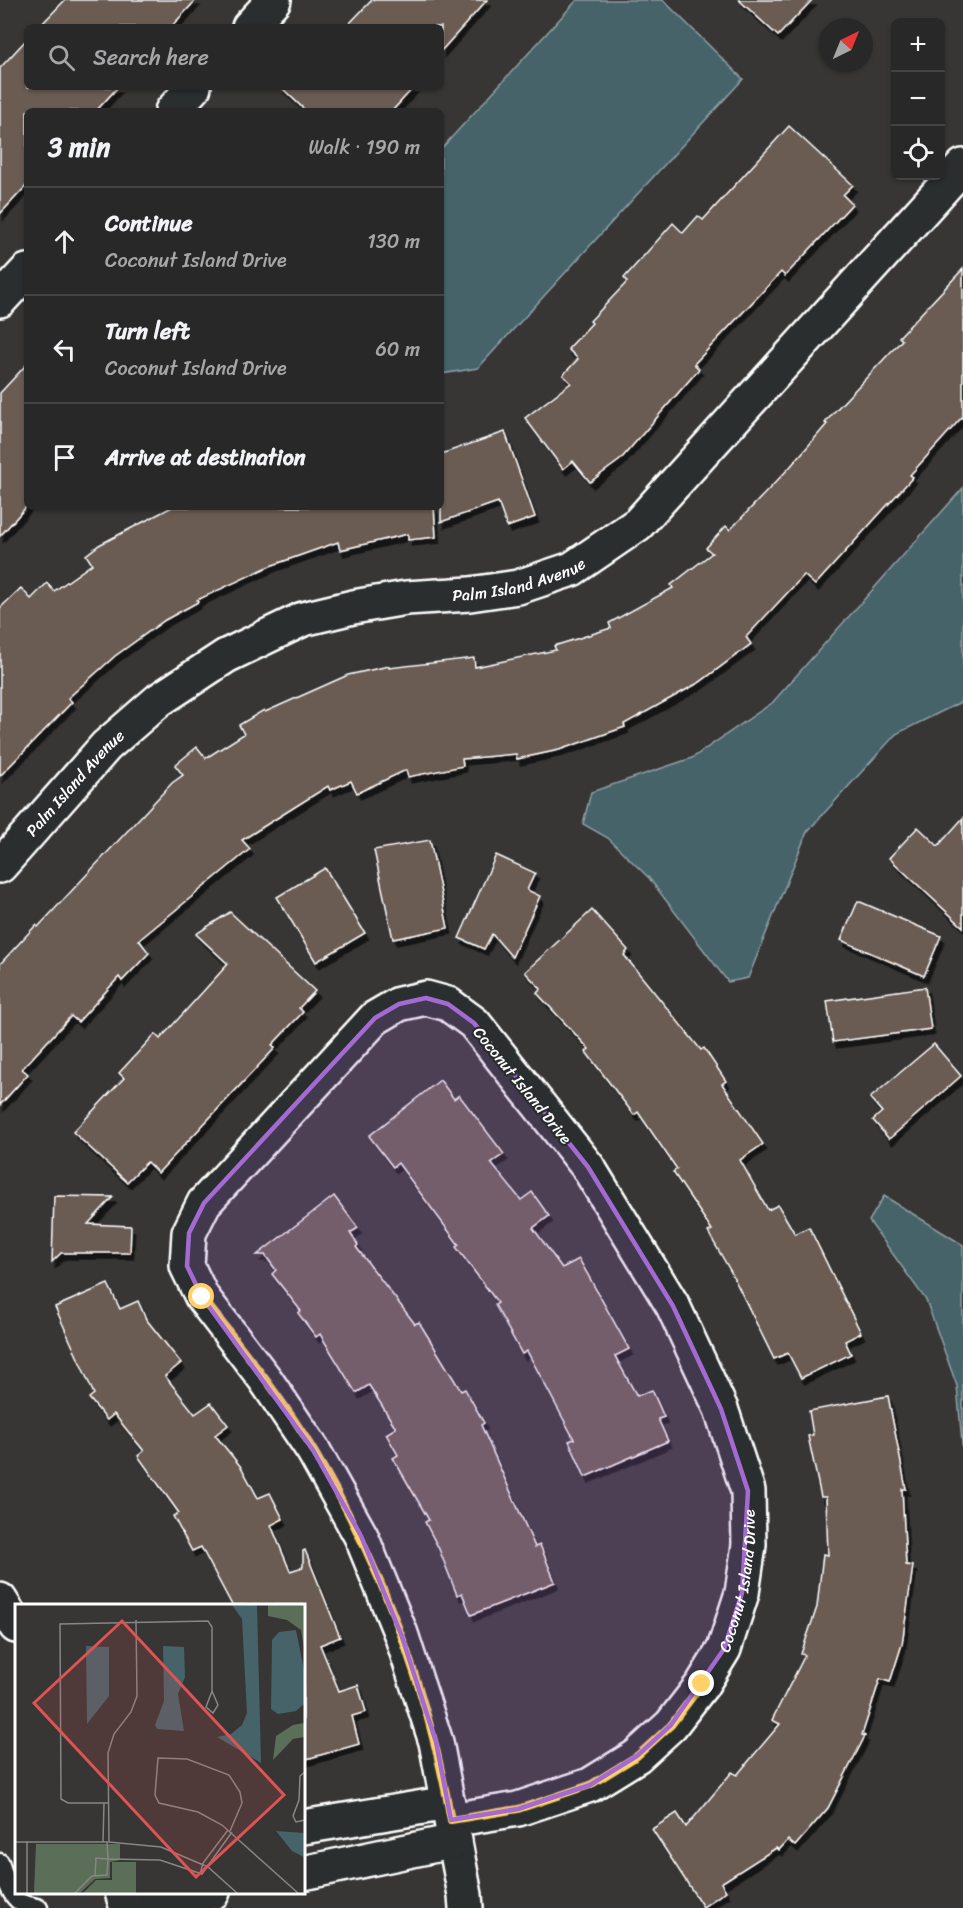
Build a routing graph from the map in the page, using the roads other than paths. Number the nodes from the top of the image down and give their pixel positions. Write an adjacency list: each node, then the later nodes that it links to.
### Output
1 (274, 0): 2 (street)
2 (252, 24)
3 (191, 90): 4 (street)
4 (175, 108)
5 (963, 166): 8 (street, Palm Island Avenue)
6 (24, 274): 7 (street)
7 (0, 300)
8 (0, 866)
9 (0, 1600): 10 (street)
10 (15, 1624)
11 (451, 1821): 11 (street, Coconut Island Drive); 12 (street, Coconut Island Drive); 14 (street, Coconut Island Drive); 20 (street, Coconut Island Drive)
12 (304, 1827)
13 (0, 1862): 17 (lane)
14 (304, 1873)
15 (122, 1893): 18 (street)
16 (208, 1893): 19 (street)
17 (38, 1902)
18 (127, 1908)
19 (133, 1908)
20 (466, 1908)

